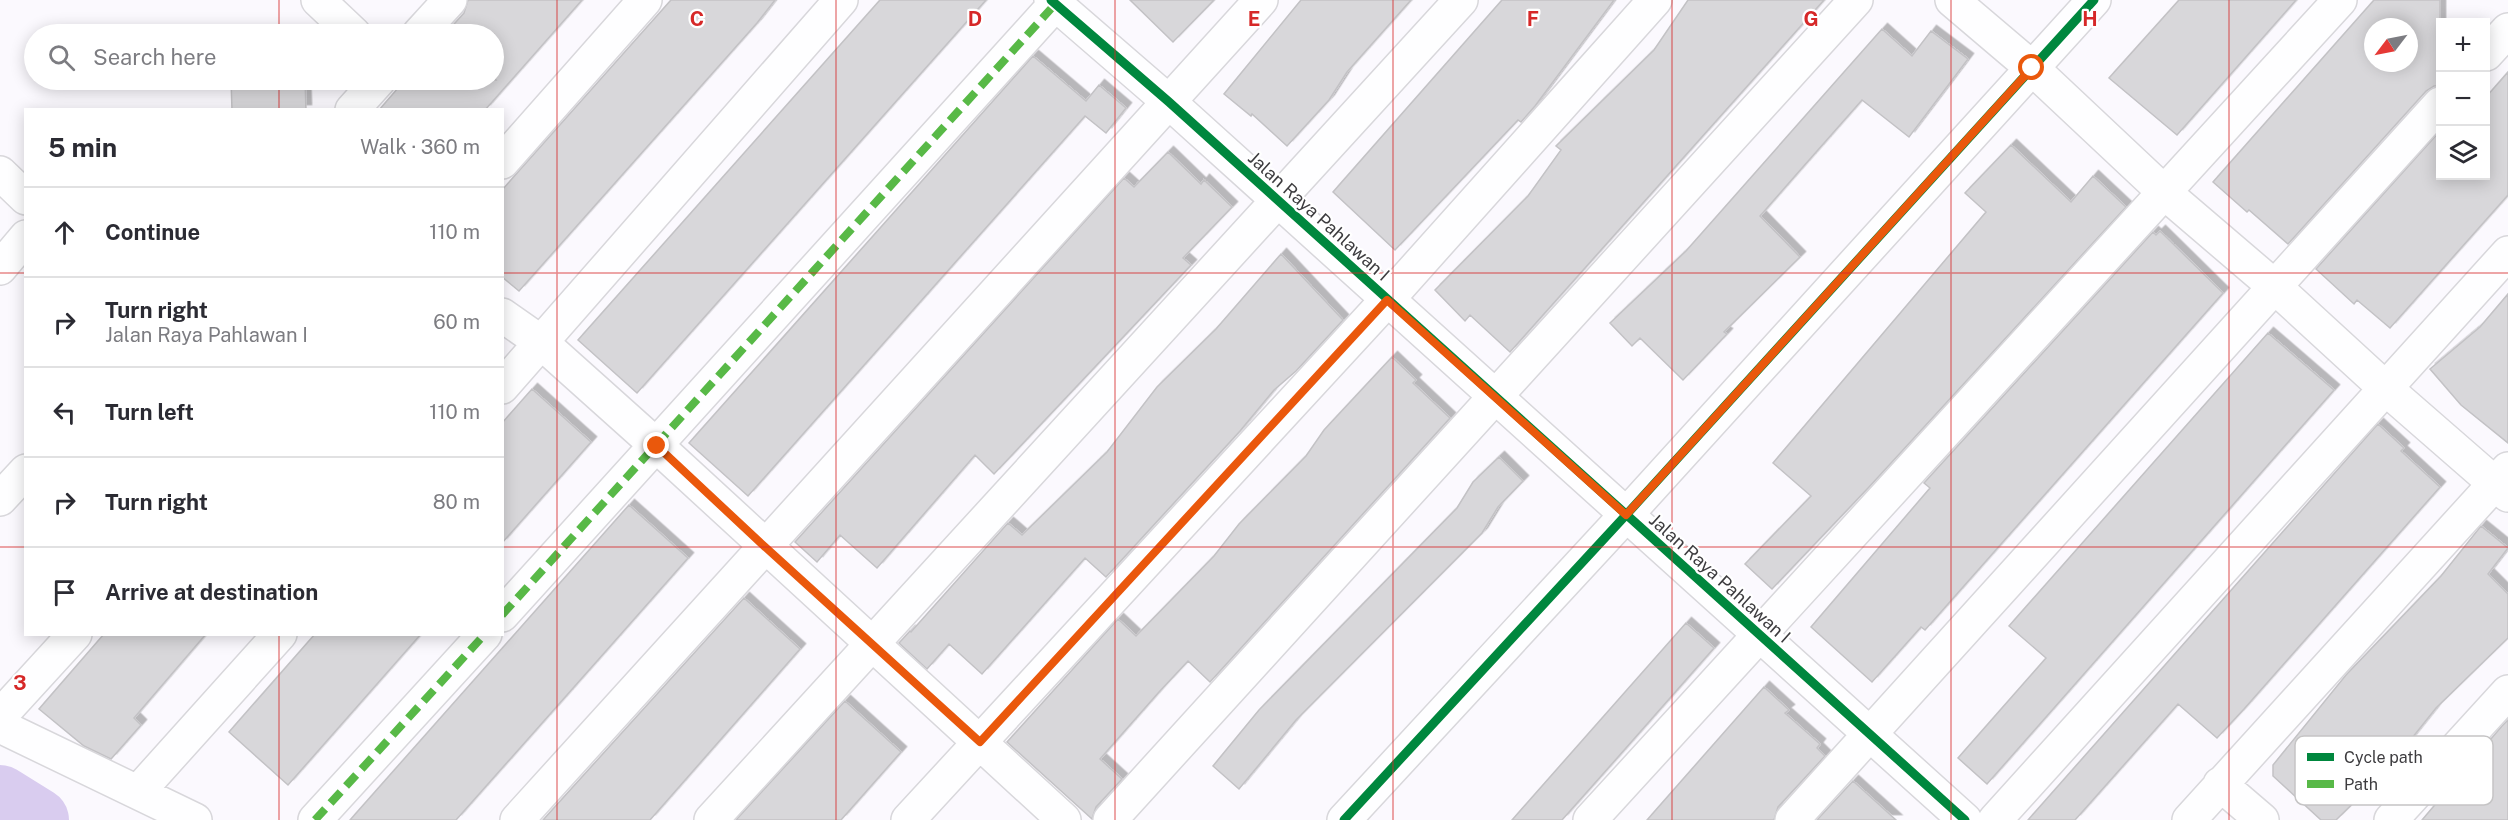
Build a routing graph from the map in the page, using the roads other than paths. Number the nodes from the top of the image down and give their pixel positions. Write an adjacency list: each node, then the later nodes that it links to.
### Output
1 (318, 0): 13 (street)
2 (450, 0): 14 (street)
3 (645, 0): 22 (street)
4 (841, 0): 33 (street)
5 (1261, 0): 19 (street)
6 (1461, 0): 26 (street)
7 (1655, 0): 31 (street)
8 (1856, 0): 36 (street)
9 (1952, 0): 17 (street)
10 (2094, 0): 17 (street)
11 (2340, 0): 24 (street)
12 (1055, 1): 19 (street, Jalan Raya Pahlawan I); 37 (street)
13 (343, 24)
14 (428, 24)
15 (2508, 30): 16 (street)
16 (2490, 50)
17 (2032, 68): 24 (street); 41 (street)
18 (370, 90): 20 (street)
19 (1169, 102): 26 (street, Jalan Raya Pahlawan I); 42 (street)
20 (354, 108)
21 (2436, 108): 30 (street)
22 (504, 160)
23 (0, 173): 25 (street)
24 (2165, 193): 30 (street); 44 (street)
25 (24, 196)
26 (1277, 200): 31 (street, Jalan Raya Pahlawan I); 48 (street)
27 (24, 239): 29 (street)
28 (2508, 252): 35 (street)
29 (0, 268)
30 (2275, 287): 35 (street); 52 (street)
31 (1387, 300): 36 (street, Jalan Raya Pahlawan I); 54 (street)
32 (504, 316): 33 (street)
33 (542, 343): 34 (street); 37 (street)
34 (504, 385)
35 (2384, 387): 39 (street); 69 (street)
36 (1494, 397): 41 (street, Jalan Raya Pahlawan I); 64 (street)
37 (657, 446): 42 (street); 43 (street)
38 (24, 473): 40 (street)
39 (2504, 482): 55 (street)
40 (0, 499)
41 (1626, 515): 44 (street, Jalan Raya Pahlawan I); 65 (street)
42 (764, 546): 48 (street); 60 (street)
43 (504, 613)
44 (1759, 635): 52 (street, Jalan Raya Pahlawan I); 66 (street)
45 (73, 636): 50 (street)
46 (278, 636): 56 (street)
47 (483, 636): 59 (street)
48 (870, 644): 54 (street); 61 (street)
49 (2508, 692): 53 (street)
50 (0, 716)
51 (0, 726): 56 (street)
52 (1870, 733): 67 (street); 68 (street, Jalan Raya Pahlawan I)
53 (2468, 736)
54 (980, 742): 62 (street); 63 (street)
55 (2220, 784): 70 (street); 71 (street)
56 (138, 792): 58 (street)
57 (2405, 805): 72 (street)
58 (195, 820)
59 (315, 820)
60 (517, 820)
61 (711, 820)
62 (908, 820)
63 (1064, 820)
64 (1110, 820)
65 (1344, 820)
66 (1590, 820)
67 (1792, 820)
68 (1965, 820)
69 (1995, 820)
70 (2188, 820)
71 (2262, 820)
72 (2391, 820)

